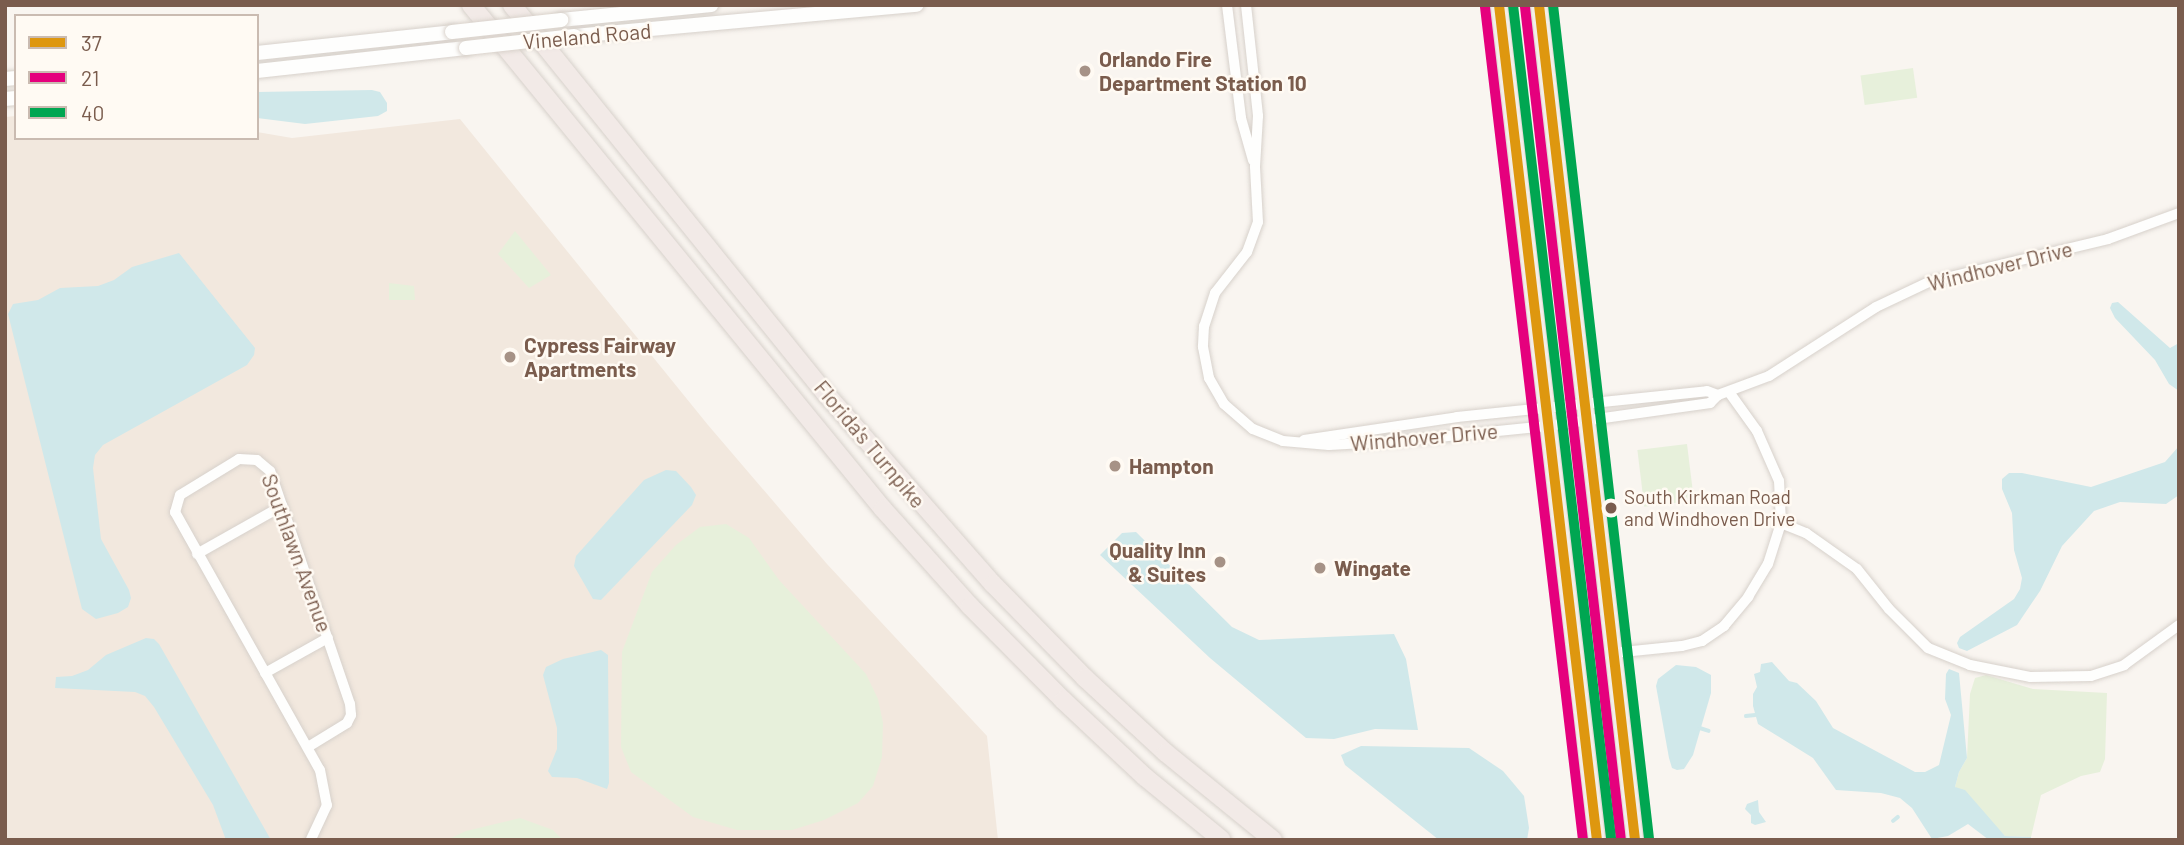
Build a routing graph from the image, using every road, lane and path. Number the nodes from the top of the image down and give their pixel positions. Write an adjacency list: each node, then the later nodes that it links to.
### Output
1 (471, 5): 32 (highway, Florida's Turnpike)
2 (512, 5): 33 (highway, Florida's Turnpike)
3 (711, 5): 9 (street, Vineland Road, bridge)
4 (917, 5): 10 (street, Vineland Road, bridge)
5 (1227, 5): 12 (street, Windhover Drive)
6 (1246, 5): 11 (street, Windhover Drive)
7 (1500, 5): 17 (main road)
8 (1539, 5): 18 (main road)
9 (259, 53)
10 (259, 71)
11 (1258, 116): 12 (street); 13 (street, Windhover Drive)
12 (1241, 118): 13 (street, Windhover Drive)
13 (1255, 167): 22 (street, Windhover Drive)
14 (2179, 213): 15 (street, Windhover Drive)
15 (1729, 392): 16 (street, Windhover Drive); 24 (street)
16 (1718, 395): 18 (street, Windhover Drive); 18 (street, Windhover Drive)
17 (1545, 407): 18 (street, Windhover Drive); 19 (street, Windhover Drive); 20 (main road)
18 (1586, 412): 20 (street, Windhover Drive); 28 (main road)
19 (1398, 425): 21 (street); 22 (street, Windhover Drive)
20 (1547, 426): 21 (street, Windhover Drive); 34 (main road)
21 (1399, 441): 22 (street, Windhover Drive)
22 (1293, 442)
23 (282, 506): 25 (street); 25 (street, Southlawn Avenue); 27 (street, Southlawn Avenue)
24 (1781, 523): 26 (street); 28 (street)
25 (197, 554): 29 (street, Southlawn Avenue)
26 (2178, 628)
27 (328, 638): 29 (street); 30 (street, Southlawn Avenue)
28 (1614, 653): 35 (main road)
29 (265, 673): 30 (street, Southlawn Avenue)
30 (308, 747): 31 (street, Southlawn Avenue)
31 (311, 840)
32 (1223, 840)
33 (1273, 840)
34 (1597, 840)
35 (1635, 840)

